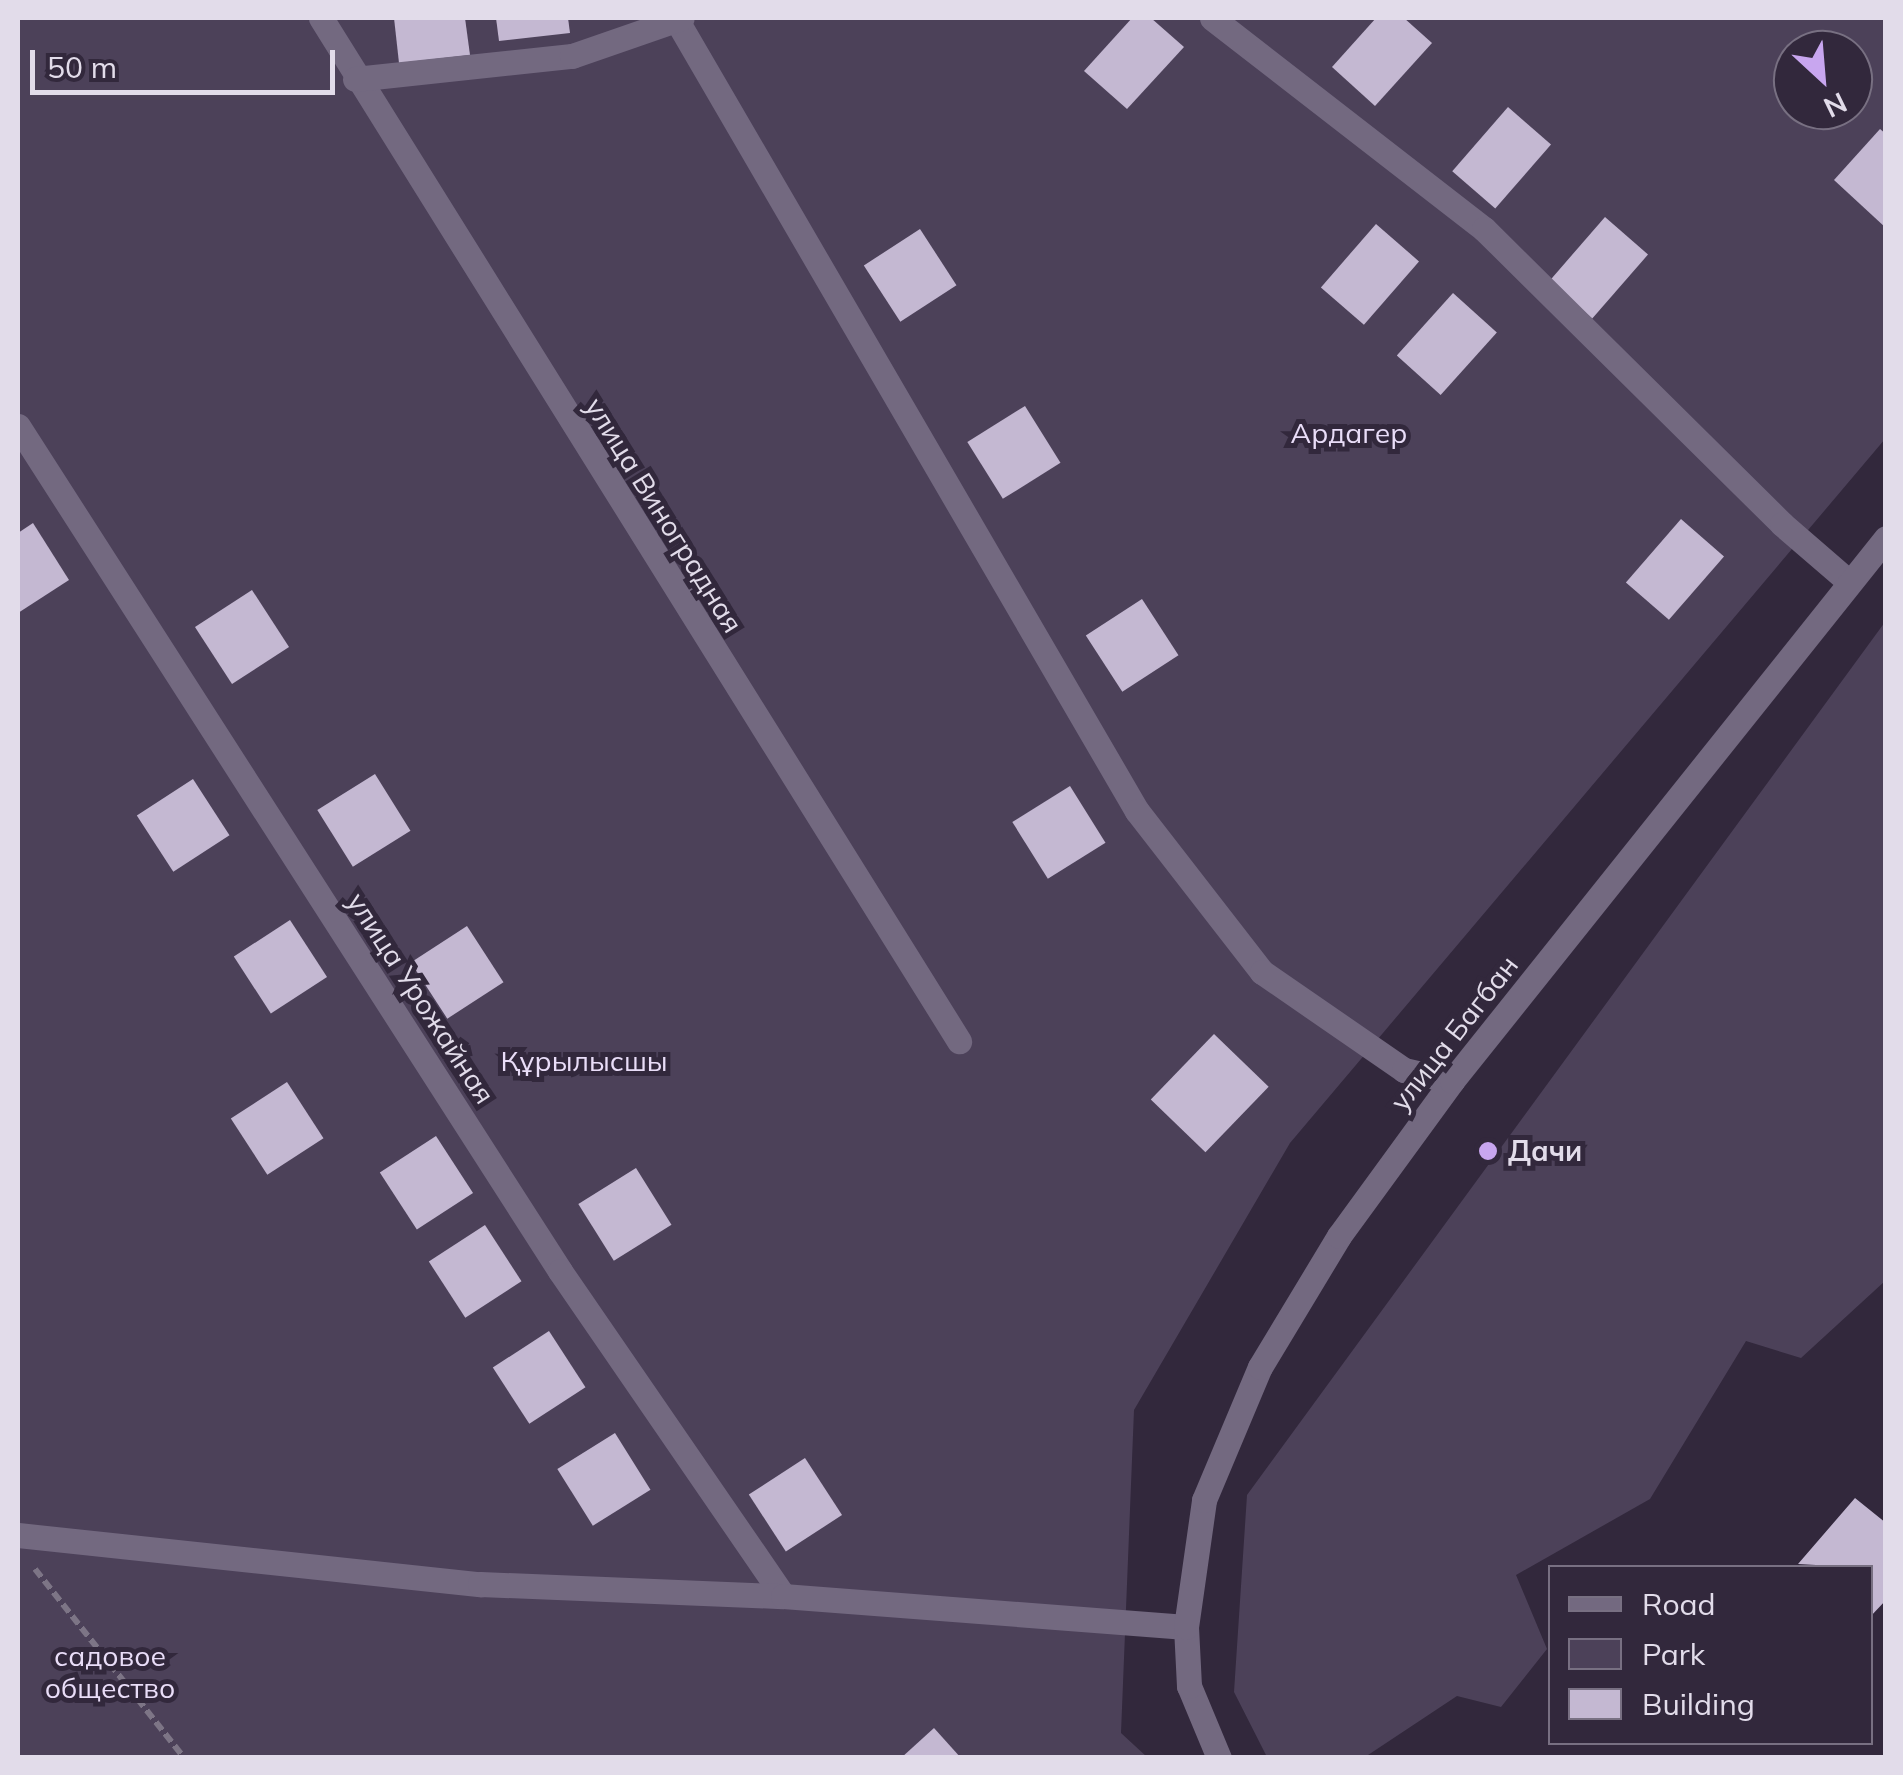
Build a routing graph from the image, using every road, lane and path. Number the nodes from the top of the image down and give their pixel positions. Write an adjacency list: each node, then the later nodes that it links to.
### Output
1 (322, 18): 4 (street, улица Виноградная)
2 (679, 18): 4 (street); 9 (street)
3 (1212, 18): 7 (street)
4 (356, 80): 8 (street, улица Виноградная)
5 (18, 426): 12 (street, улица Урожайная)
6 (1886, 538): 7 (street, улица Багбан)
7 (1848, 581): 9 (street, улица Багбан)
8 (959, 1041)
9 (1452, 1081): 13 (street, улица Багбан)
10 (18, 1535): 12 (street)
11 (27, 1560): 14 (path)
12 (783, 1596): 13 (street)
13 (1186, 1627): 15 (street, улица Багбан)
14 (184, 1758)
15 (1219, 1758)

